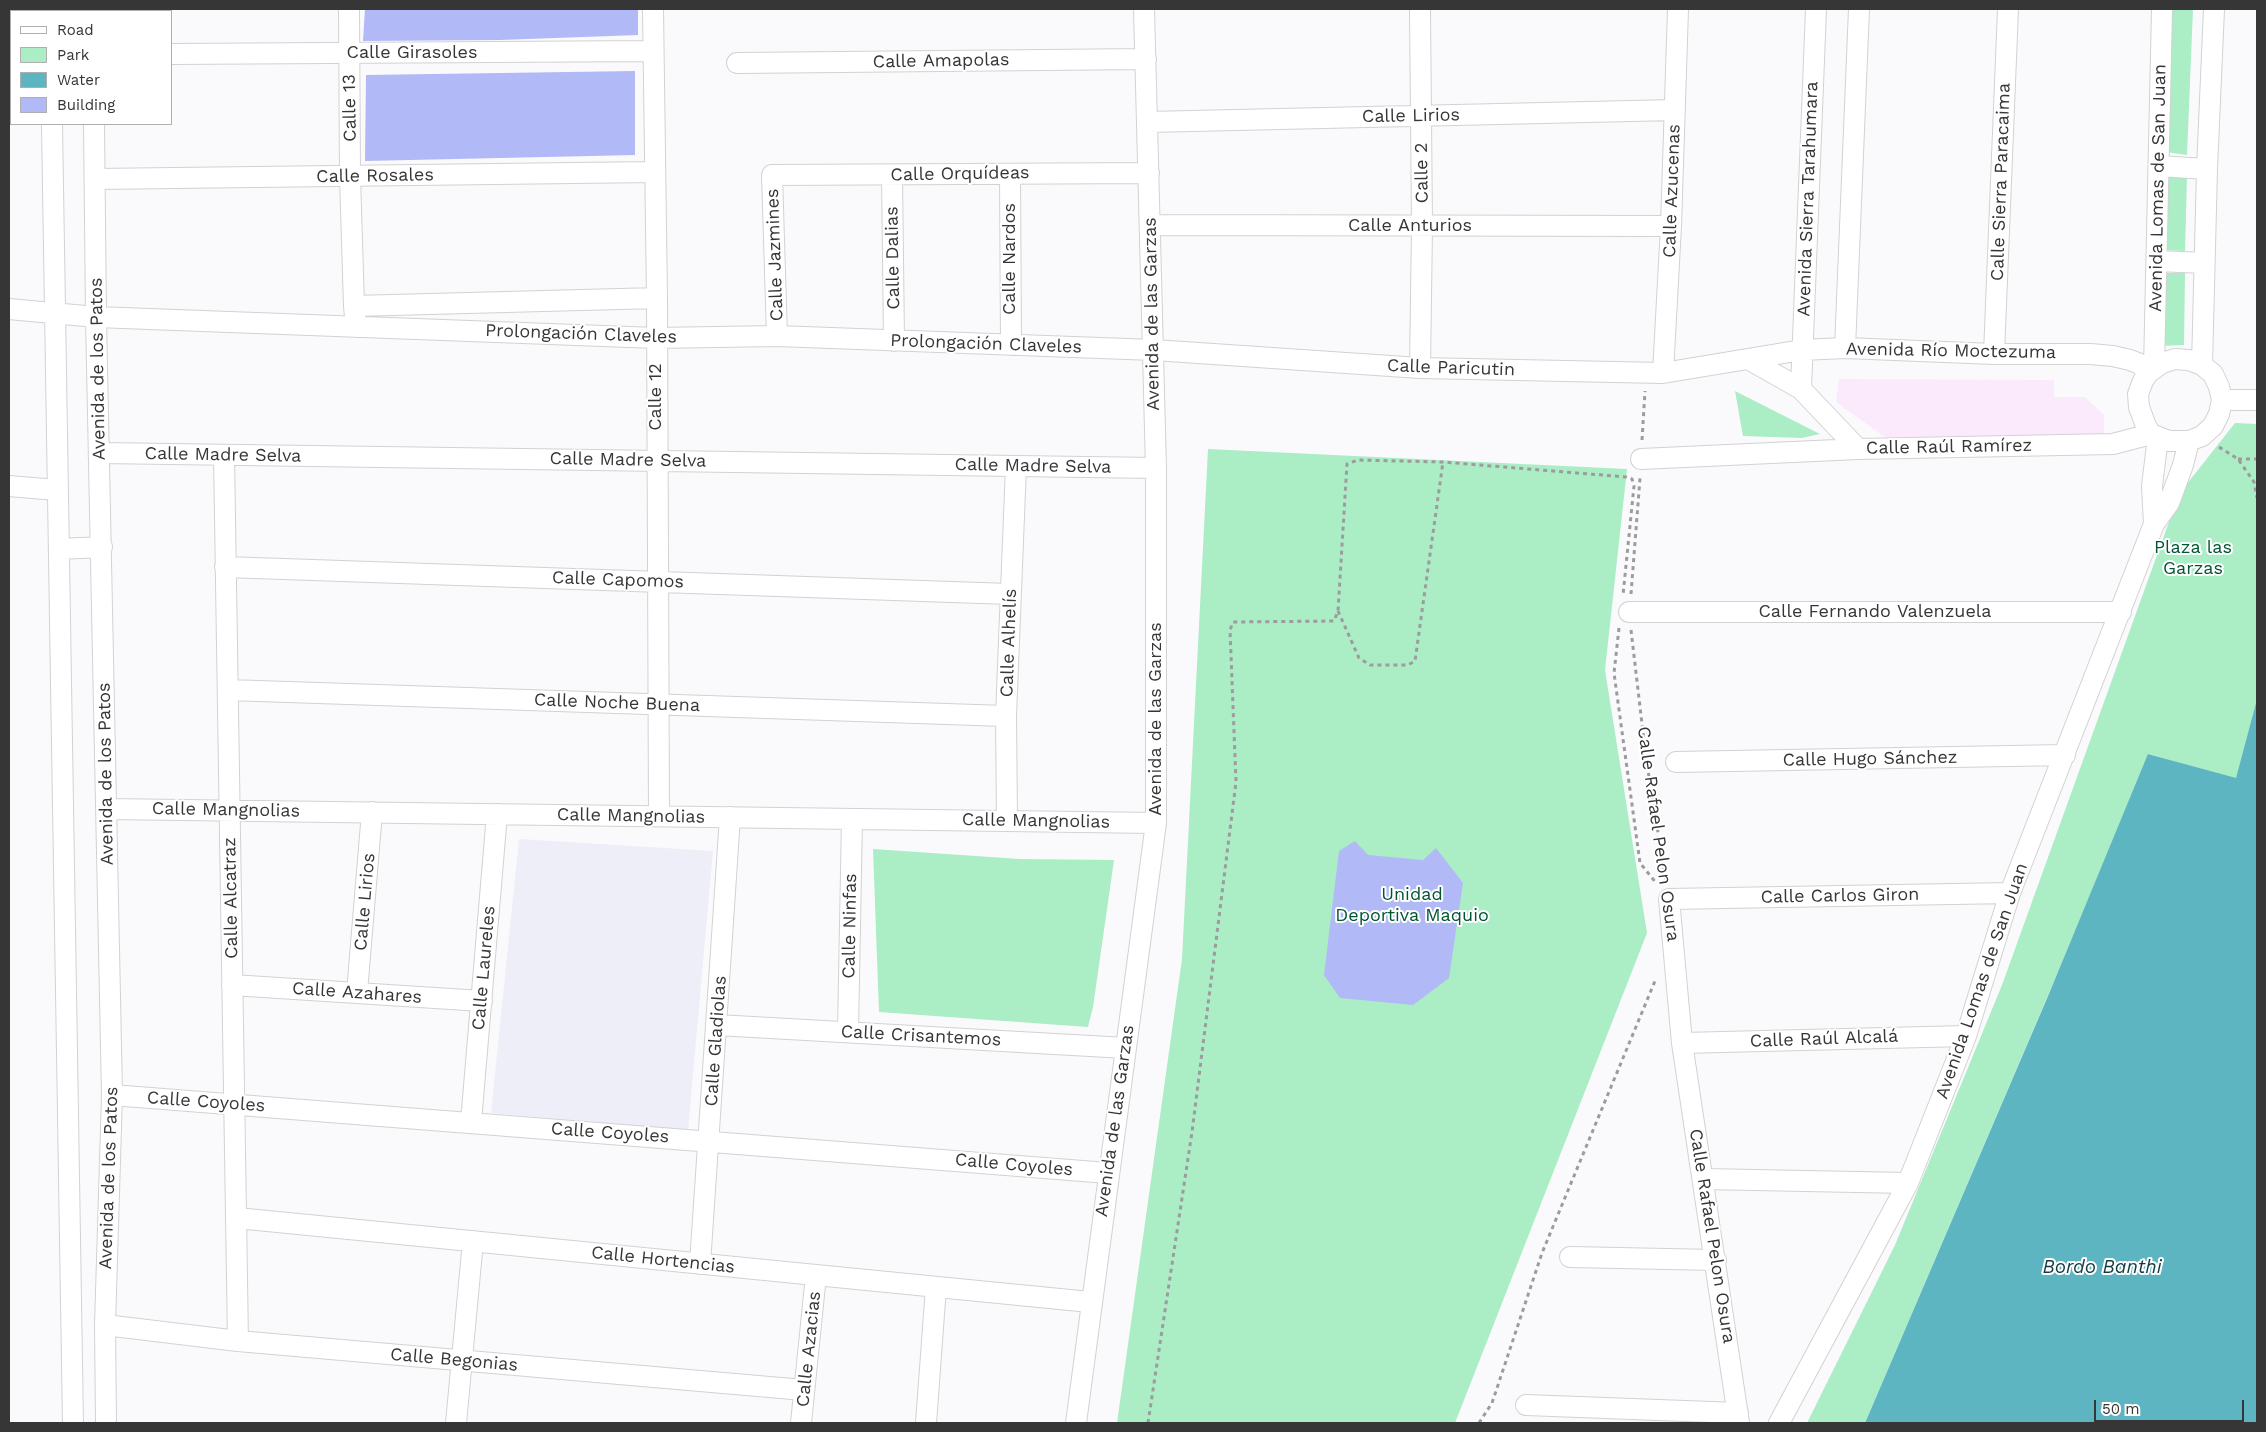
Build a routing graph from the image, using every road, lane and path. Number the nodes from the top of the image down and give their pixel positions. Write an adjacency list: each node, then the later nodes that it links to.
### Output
1 (349, 9): 12 (street, Calle 13)
2 (653, 9): 11 (street, Calle 12)
3 (1144, 9): 14 (street, Avenida de las Garzas)
4 (1420, 9): 17 (street, Calle 2)
5 (1678, 9): 16 (street, Calle Azucenas)
6 (1816, 9): 47 (street, Avenida Sierra Tarahumara)
7 (1859, 9): 45 (street)
8 (2008, 9): 48 (street, Calle Sierra Paracaima)
9 (2162, 9): 21 (street, Avenida Lomas de San Juan)
10 (2214, 9): 22 (street)
11 (653, 51): 12 (street, Calle Girasoles); 23 (street, Calle 12)
12 (349, 53): 13 (street, Calle Girasoles); 28 (street, Calle 13)
13 (172, 54)
14 (1146, 58): 15 (street, Calle Amapolas); 18 (street, Avenida de las Garzas)
15 (737, 63)
16 (1675, 110): 17 (street, Calle Lirios); 32 (street, Calle Azucenas)
17 (1421, 116): 18 (street, Calle Lirios); 31 (street, Calle 2)
18 (1148, 122): 24 (street, Avenida de las Garzas)
19 (52, 125): 38 (street, Avenida de los Patos)
20 (94, 125): 29 (street, Avenida de los Patos)
21 (2159, 166): 22 (street); 33 (street, Avenida Lomas de San Juan)
22 (2207, 169): 34 (street)
23 (654, 172): 28 (street, Calle Rosales); 35 (street, Calle 12)
24 (1148, 172): 25 (street, Calle Orquídeas); 30 (street, Avenida de las Garzas)
25 (1010, 174): 27 (street, Calle Orquídeas); 44 (street, Calle Nardos)
26 (772, 175): 27 (street, Calle Orquídeas); 41 (street, Calle Jazmines)
27 (892, 175): 43 (street, Calle Dalias)
28 (350, 176): 29 (street, Calle Rosales); 36 (street, Calle 13)
29 (95, 179): 39 (street, Avenida de los Patos)
30 (1150, 225): 31 (street, Calle Anturios); 46 (street, Avenida de las Garzas)
31 (1422, 226): 32 (street, Calle Anturios); 51 (street, Calle 2)
32 (1671, 226): 53 (street, Calle Azucenas)
33 (2157, 261): 34 (street); 52 (street, Avenida Lomas de San Juan)
34 (2204, 263): 50 (street)
35 (657, 298): 36 (street); 42 (street, Calle 12)
36 (354, 306): 40 (street, Calle 13)
37 (9, 309): 38 (street, Prolongación Claveles)
38 (54, 313): 39 (street, Prolongación Claveles); 70 (street, Avenida de los Patos)
39 (96, 317): 40 (street, Prolongación Claveles); 60 (street, Avenida de los Patos)
40 (356, 327): 42 (street, Prolongación Claveles)
41 (777, 336): 42 (street, Prolongación Claveles); 43 (street, Prolongación Claveles)
42 (656, 338): 65 (street, Calle 12)
43 (894, 340): 44 (street, Prolongación Claveles)
44 (1011, 345): 46 (street, Prolongación Claveles)
45 (1845, 348): 47 (street, Avenida Río Moctezuma); 48 (street, Avenida Río Moctezuma)
46 (1154, 350): 51 (street, Calle Paricutin); 68 (street, Avenida de las Garzas)
47 (1802, 350): 49 (street, Avenida Río Moctezuma); 54 (street, Avenida Sierra Tarahumara)
48 (1994, 354): 52 (street, Avenida Río Moctezuma)
49 (1748, 359): 53 (street, Calle Paricutin); 54 (street, Calle Raúl Ramírez)
50 (2202, 365): 52 (street); 55 (street)
51 (1420, 368): 53 (street, Calle Paricutin)
52 (2151, 370): 57 (street)
53 (1655, 373): 62 (path, Calle Rafael Pelon Osura)
54 (1801, 389): 59 (street, Calle Raúl Ramírez)
55 (2222, 400): 56 (street); 58 (street)
56 (2257, 400)
57 (2155, 436): 58 (street); 59 (street, Calle Raúl Ramírez); 72 (street, Avenida Lomas de San Juan)
58 (2195, 438): 63 (path); 72 (street, Avenida Lomas de San Juan)
59 (1858, 449): 62 (street)
60 (100, 453): 61 (street, Calle Madre Selva); 73 (street, Avenida de los Patos)
61 (224, 455): 65 (street, Calle Madre Selva); 75 (street, Calle Alcatraz)
62 (1641, 459): 80 (path, Calle Rafael Pelon Osura)
63 (2238, 459): 64 (path); 71 (path)
64 (2257, 459)
65 (657, 461): 67 (street, Calle Madre Selva); 76 (street, Calle 12)
66 (1443, 462): 78 (path); 78 (path); 80 (path)
67 (1016, 466): 68 (street, Calle Madre Selva); 77 (street, Calle Alhelís)
68 (1156, 468): 94 (street, Avenida de las Garzas)
69 (9, 486): 70 (street)
70 (57, 490): 74 (street, Avenida de los Patos)
71 (2257, 498)
72 (2154, 524): 79 (street, Avenida Lomas de San Juan)
73 (102, 547): 74 (street); 86 (street, Avenida de los Patos)
74 (59, 549): 127 (street, Avenida de los Patos)
75 (225, 567): 76 (street, Calle Capomos); 81 (street, Calle Alcatraz)
76 (658, 582): 77 (street, Calle Capomos); 82 (street, Calle 12)
77 (1010, 594): 83 (street, Calle Alhelís)
78 (1338, 611): 133 (path)
79 (2121, 612): 80 (street, Calle Fernando Valenzuela); 84 (street, Avenida Lomas de San Juan)
80 (1623, 614): 96 (path, Calle Rafael Pelon Osura); 96 (path)
81 (228, 690): 82 (street, Calle Noche Buena); 87 (street, Calle Alcatraz)
82 (659, 704): 83 (street, Calle Noche Buena); 90 (street, Calle 12)
83 (1006, 716): 93 (street, Calle Alhelís)
84 (2065, 754): 85 (street, Calle Hugo Sánchez); 95 (street, Avenida Lomas de San Juan)
85 (1676, 762)
86 (106, 809): 87 (street, Calle Mangnolias); 106 (street, Avenida de los Patos)
87 (230, 810): 88 (street, Calle Mangnolias); 98 (street, Calle Alcatraz)
88 (372, 812): 89 (street, Calle Mangnolias); 99 (street, Calle Lirios)
89 (497, 814): 90 (street, Calle Mangnolias); 100 (street, Calle Laureles)
90 (659, 816): 91 (street, Calle Mangnolias)
91 (730, 817): 92 (street, Calle Mangnolias); 101 (street, Calle Gladiolas)
92 (852, 819): 93 (street, Calle Mangnolias); 102 (street, Calle Ninfas)
93 (1007, 821): 94 (street, Calle Mangnolias)
94 (1156, 823): 105 (street, Avenida de las Garzas)
95 (2010, 893): 96 (street, Calle Carlos Giron); 103 (street, Avenida Lomas de San Juan)
96 (1669, 900): 104 (street, Calle Rafael Pelon Osura)
97 (1658, 975): 134 (path)
98 (232, 985): 99 (street, Calle Azahares); 107 (street, Calle Alcatraz)
99 (357, 992): 100 (street, Calle Azahares)
100 (482, 1001): 108 (street, Calle Laureles)
101 (717, 1025): 102 (street, Calle Crisantemos); 109 (street, Calle Gladiolas)
102 (848, 1032): 105 (street, Calle Crisantemos)
103 (1966, 1036): 104 (street, Calle Raúl Alcalá); 112 (street, Avenida Lomas de San Juan)
104 (1682, 1043): 111 (street, Calle Rafael Pelon Osura)
105 (1126, 1048): 110 (street, Avenida de las Garzas)
106 (112, 1095): 107 (street, Calle Coyoles); 121 (street, Avenida de los Patos)
107 (234, 1104): 108 (street, Calle Coyoles); 113 (street, Calle Alcatraz)
108 (471, 1122): 109 (street, Calle Coyoles)
109 (709, 1141): 110 (street, Calle Coyoles); 117 (street, Calle Gladiolas)
110 (1108, 1173): 120 (street, Avenida de las Garzas)
111 (1703, 1179): 112 (street); 116 (street, Calle Rafael Pelon Osura)
112 (1908, 1183): 135 (street, Avenida Lomas de San Juan)
113 (236, 1218): 114 (street, Calle Hortencias); 122 (street, Calle Alcatraz)
114 (473, 1241): 117 (street, Calle Hortencias); 123 (street)
115 (1570, 1257): 116 (street)
116 (1716, 1260): 126 (street, Calle Rafael Pelon Osura)
117 (700, 1264): 118 (street, Calle Hortencias)
118 (816, 1275): 119 (street, Calle Hortencias); 124 (street, Calle Azacias)
119 (936, 1287): 120 (street, Calle Hortencias); 131 (street)
120 (1090, 1302): 132 (street, Avenida de las Garzas)
121 (105, 1325): 122 (street, Calle Begonias); 128 (street, Avenida de los Patos)
122 (238, 1341): 123 (street, Calle Begonias)
123 (462, 1360): 124 (street, Calle Begonias); 129 (street)
124 (804, 1390): 130 (street, Calle Azacias)
125 (1526, 1405): 126 (street)
126 (1738, 1418)
127 (73, 1423)
128 (106, 1423)
129 (456, 1423)
130 (801, 1423)
131 (926, 1423)
132 (1076, 1423)
133 (1148, 1423)
134 (1480, 1423)
135 (1779, 1423)

